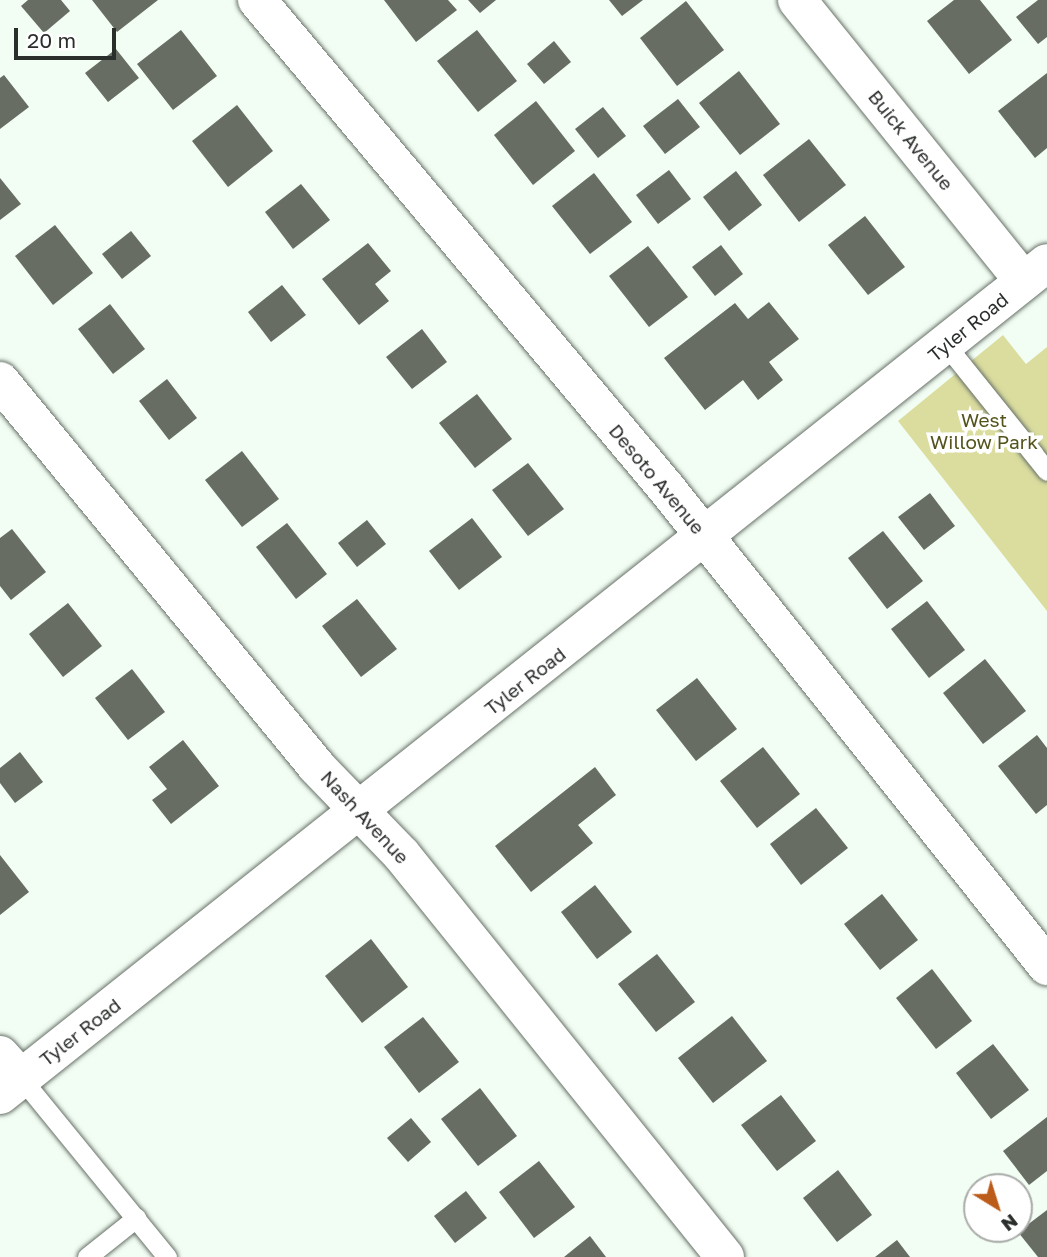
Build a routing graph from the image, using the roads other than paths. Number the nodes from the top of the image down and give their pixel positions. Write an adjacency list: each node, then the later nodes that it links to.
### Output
1 (257, 0): 7 (street, Desoto Avenue)
2 (797, 0): 3 (street, Buick Avenue)
3 (1035, 272): 4 (street, Tyler Road)
4 (946, 345): 6 (lane); 7 (street, Tyler Road)
5 (0, 381): 8 (street, Nash Avenue)
6 (1047, 471)
7 (706, 537): 8 (street, Tyler Road); 9 (street, Desoto Avenue)
8 (360, 811): 10 (street, Tyler Road); 14 (street, Nash Avenue)
9 (1047, 965)
10 (7, 1076): 11 (lane)
11 (136, 1219): 12 (lane); 13 (lane)
12 (87, 1257)
13 (167, 1257)
14 (725, 1257)

